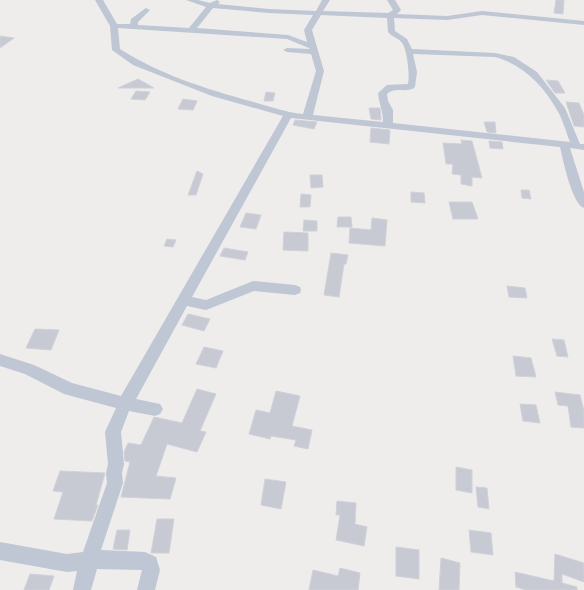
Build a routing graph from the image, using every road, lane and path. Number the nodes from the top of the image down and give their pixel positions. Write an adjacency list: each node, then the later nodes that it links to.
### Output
1 (99, 0): 10 (street)
2 (190, 0): 5 (street)
3 (326, 0): 7 (street)
4 (391, 0): 8 (street)
5 (215, 3): 7 (street); 12 (street)
6 (146, 10): 11 (street)
7 (320, 12): 8 (street); 13 (street)
8 (391, 15): 9 (street); 15 (street)
9 (584, 23)
10 (114, 26): 11 (street); 16 (street)
11 (134, 26): 12 (street)
12 (191, 30): 13 (street)
13 (313, 49): 14 (street); 17 (street)
14 (287, 50)
15 (408, 51): 18 (street); 20 (street)
16 (288, 115): 17 (street); 23 (street)
17 (307, 118): 18 (street)
18 (388, 126): 19 (street)
19 (564, 145): 20 (street); 21 (street)
20 (580, 146)
21 (584, 204)
22 (295, 290): 23 (street)
23 (184, 300): 25 (street)
24 (0, 360): 25 (street)
25 (124, 404): 26 (street); 28 (street)
26 (155, 409)
27 (0, 551): 28 (street)
28 (90, 560): 29 (street); 30 (street)
29 (82, 590)
30 (146, 590)

